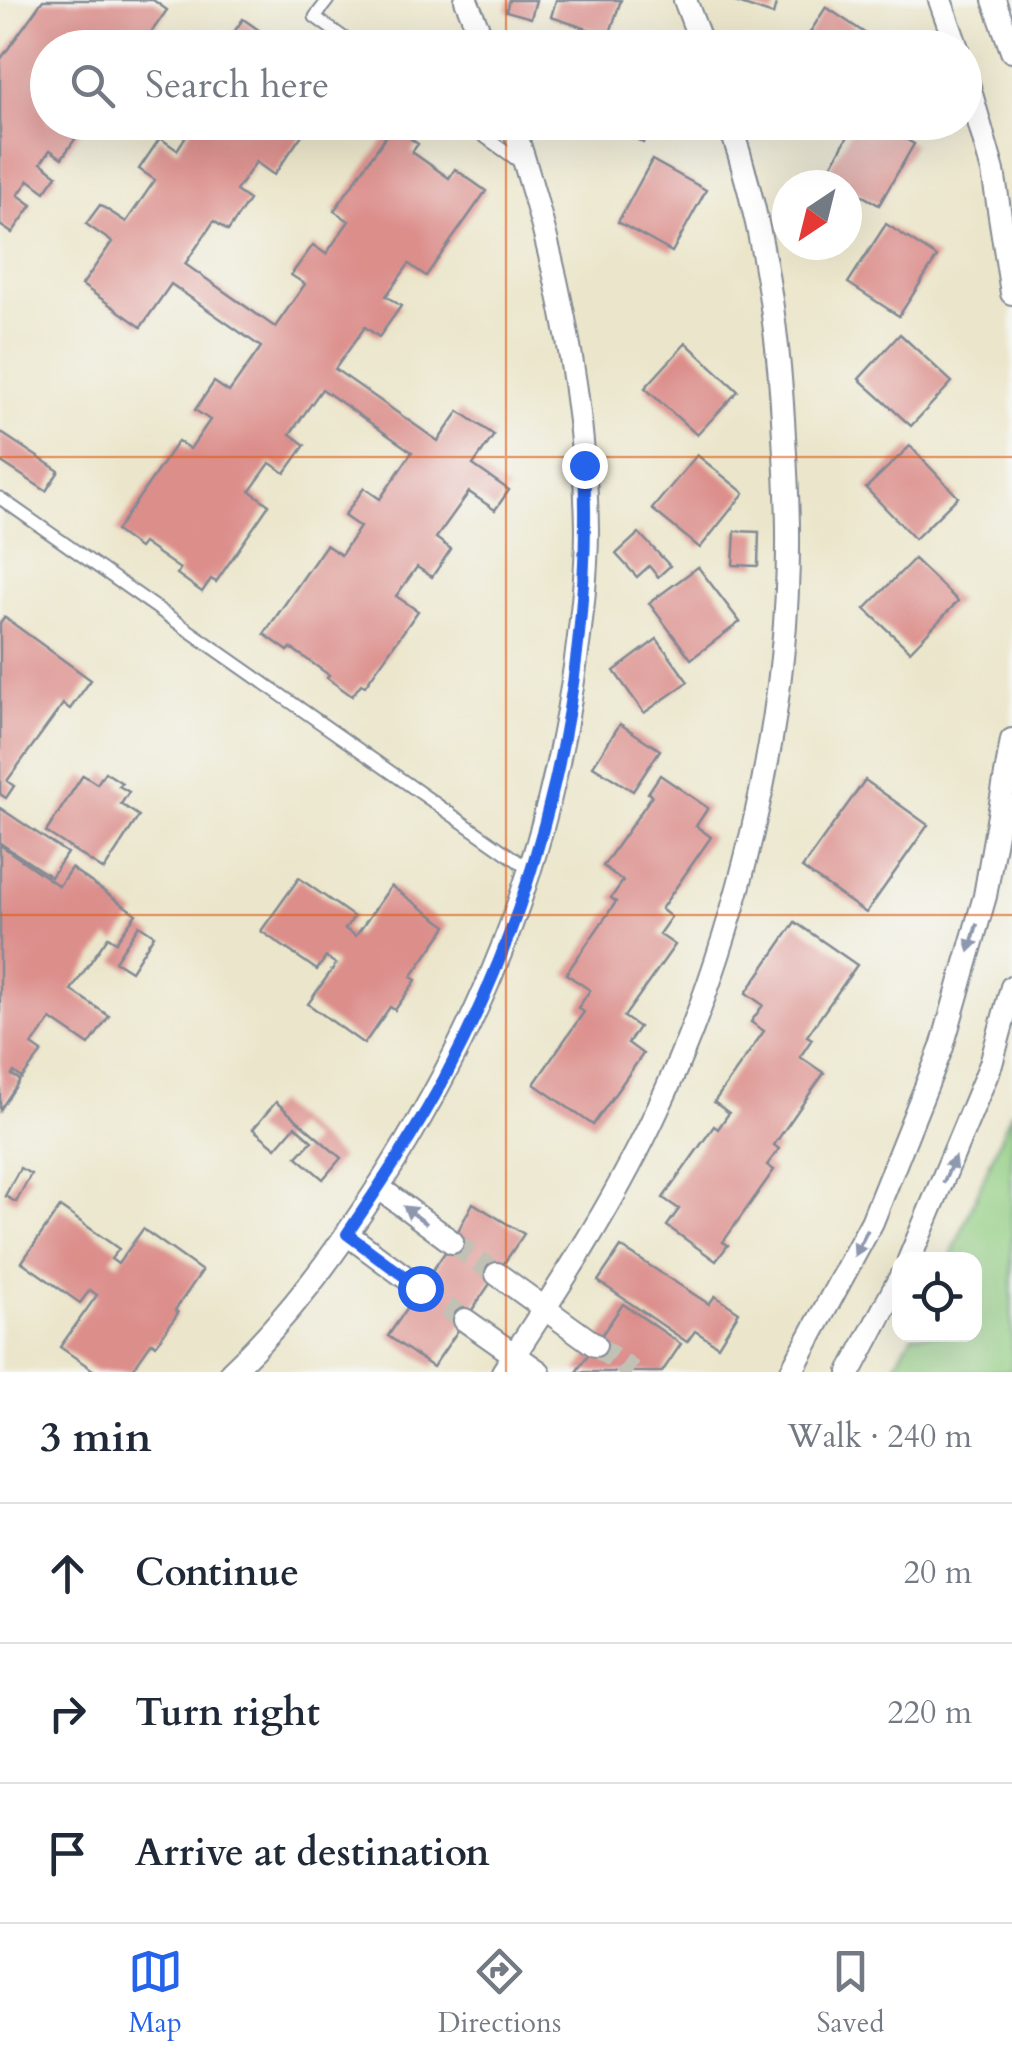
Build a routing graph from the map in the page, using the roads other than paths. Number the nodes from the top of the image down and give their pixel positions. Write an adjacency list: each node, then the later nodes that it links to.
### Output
1 (328, 0): 6 (lane)
2 (466, 0): 7 (street)
3 (685, 0): 8 (street)
4 (940, 0): 9 (street)
5 (994, 0): 10 (street)
6 (334, 30)
7 (478, 30)
8 (696, 30)
9 (951, 30)
10 (1012, 51)
11 (982, 132): 16 (street)
12 (488, 140): 15 (lane)
13 (518, 140): 15 (street)
14 (734, 140): 28 (street)
15 (527, 168): 19 (street)
16 (1012, 293)
17 (0, 498): 19 (lane)
18 (1012, 740): 34 (street, one-way to 34)
19 (529, 870): 21 (street)
20 (1012, 988): 24 (street, one-way to 20)
21 (378, 1187): 22 (street); 23 (street, one-way to 21)
22 (347, 1234): 26 (street); 32 (street)
23 (452, 1242)
24 (912, 1252)
25 (497, 1274): 28 (street)
26 (420, 1288)
27 (892, 1293): 35 (street)
28 (545, 1307): 30 (street); 31 (street)
29 (466, 1320): 31 (street)
30 (595, 1345)
31 (508, 1363): 33 (street)
32 (231, 1372)
33 (539, 1372)
34 (790, 1372)
35 (850, 1372)

